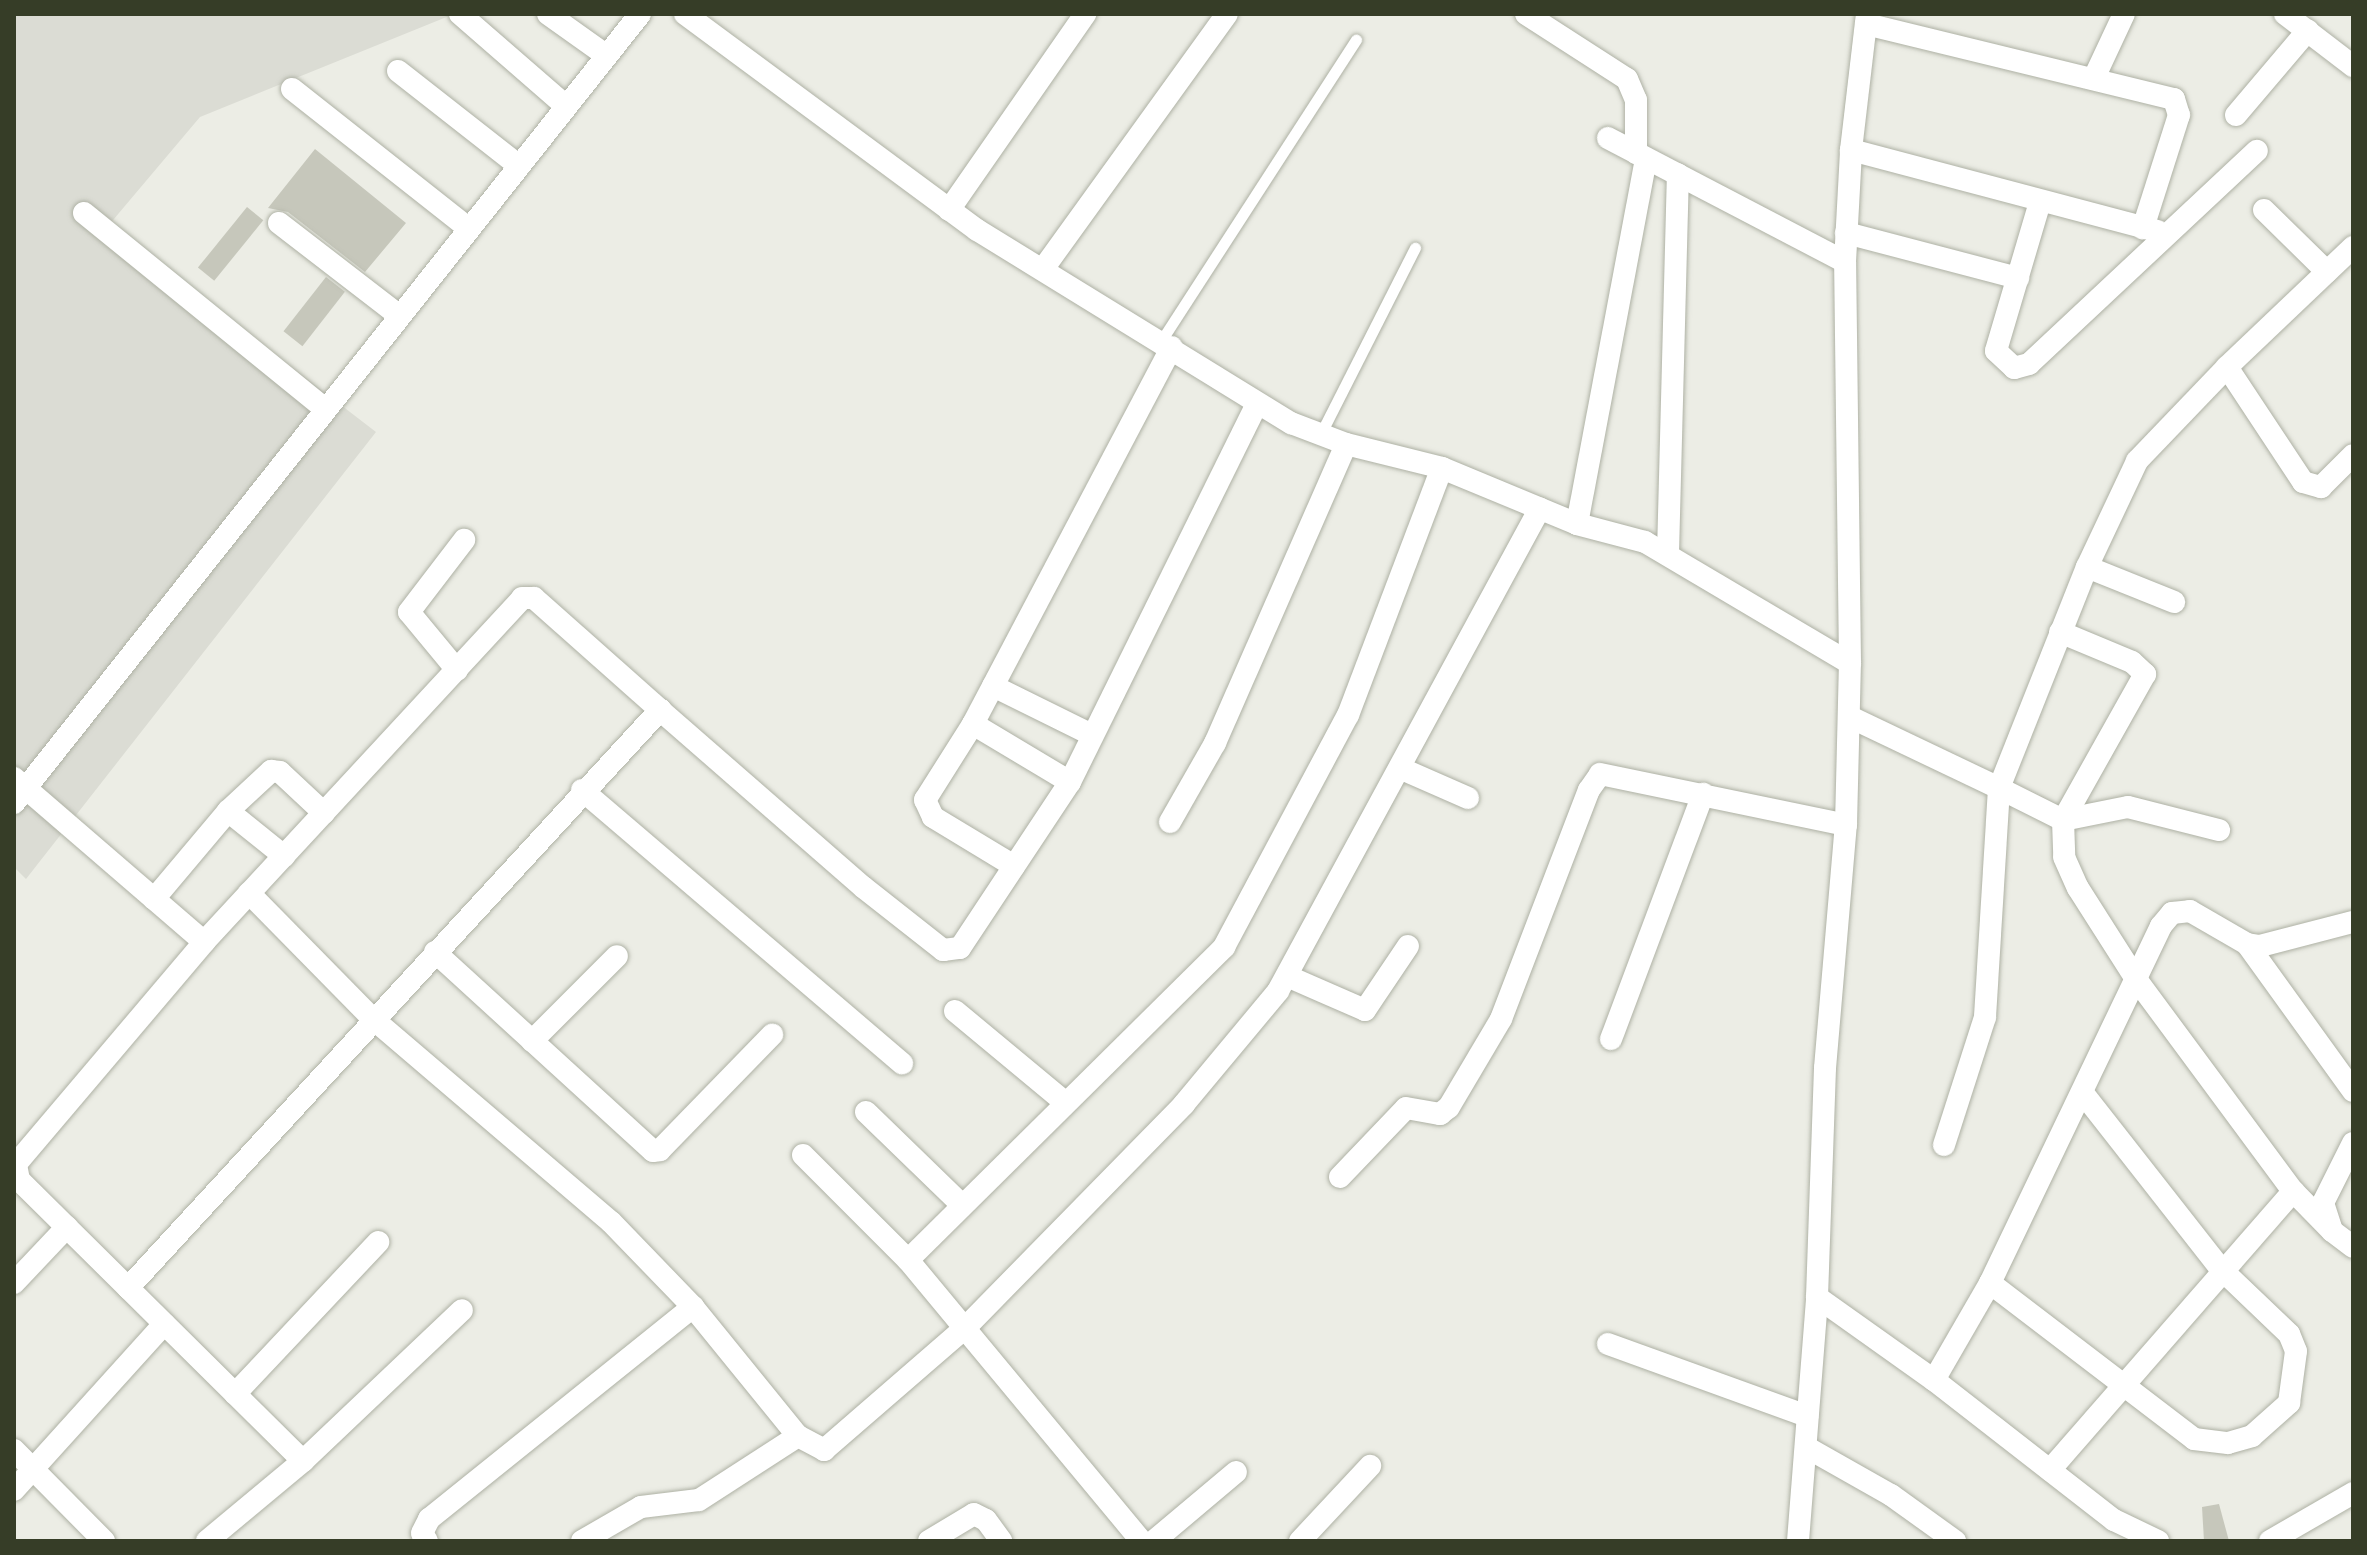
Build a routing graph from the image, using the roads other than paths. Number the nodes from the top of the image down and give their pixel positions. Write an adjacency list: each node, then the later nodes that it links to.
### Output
1 (460, 14): 18 (street)
2 (548, 14): 13 (street)
3 (640, 14): 13 (street)
4 (685, 14): 27 (street)
5 (1085, 14): 27 (street)
6 (1227, 14): 38 (street)
7 (1526, 14): 23 (street)
8 (2124, 14): 16 (street)
9 (2285, 14): 11 (street)
10 (1867, 19): 16 (street); 21 (street)
11 (2308, 30): 14 (street); 19 (street)
12 (1356, 39): 42 (lane)
13 (607, 56): 18 (street)
14 (2353, 66)
15 (398, 71): 24 (street)
16 (2094, 78): 32 (street)
17 (292, 89): 31 (street)
18 (566, 106): 24 (street)
19 (2236, 115)
20 (1608, 138): 23 (street)
21 (1851, 150): 26 (street); 33 (street)
22 (2257, 151): 34 (street)
23 (1641, 155): 25 (street); 51 (street)
24 (519, 166): 31 (street)
25 (1678, 174): 37 (street); 53 (street)
26 (2040, 202): 32 (street); 40 (street)
27 (949, 210): 38 (street)
28 (2264, 210): 39 (street)
29 (84, 213): 45 (street)
30 (279, 223): 41 (street)
31 (467, 227): 41 (street)
32 (2143, 228): 34 (street)
33 (1846, 233): 37 (street); 40 (street)
34 (2170, 234): 40 (street)
35 (2353, 247): 39 (street)
36 (1415, 248): 46 (lane)
37 (1845, 262): 57 (street)
38 (1043, 269): 42 (street)
39 (2327, 272): 43 (street)
40 (2018, 278)
41 (397, 314): 45 (street)
42 (1166, 344): 44 (street); 59 (street)
43 (2227, 367): 48 (street); 54 (street)
44 (1257, 404): 46 (street); 63 (street)
45 (323, 407): 67 (street)
46 (1320, 435): 47 (street)
47 (1346, 444): 49 (street); 74 (street)
48 (2353, 455)
49 (1442, 468): 50 (street); 97 (street)
50 (1540, 508): 51 (street); 64 (street)
51 (1577, 524): 53 (street)
52 (464, 540): 58 (street)
53 (1668, 553): 57 (street)
54 (2087, 567): 55 (street); 56 (street)
55 (2174, 602)
56 (2060, 632): 66 (street); 73 (street)
57 (1850, 663): 61 (street)
58 (457, 670): 60 (street); 72 (street)
59 (993, 686): 62 (street); 63 (street)
60 (660, 710): 68 (street); 78 (street)
61 (1850, 717): 66 (street); 75 (street)
62 (973, 724): 65 (street); 78 (street)
63 (1092, 735): 65 (street)
64 (1402, 769): 70 (street); 87 (street)
65 (1070, 782): 78 (street)
66 (1999, 788): 73 (street); 100 (street)
67 (18, 790): 80 (street)
68 (582, 790): 85 (street); 94 (street)
69 (1703, 794): 75 (street); 92 (street); 102 (street)
70 (1468, 798)
71 (228, 811): 72 (street); 77 (street); 80 (street)
72 (324, 813): 77 (street)
73 (2063, 820): 76 (street); 88 (street)
74 (1170, 822)
75 (1846, 825): 115 (street)
76 (2219, 830)
77 (284, 856): 79 (street)
78 (1014, 866)
79 (249, 893): 82 (street); 90 (street)
80 (154, 899): 82 (street)
81 (2353, 922): 83 (street)
82 (204, 942): 103 (street)
83 (2247, 944): 88 (street); 95 (street)
84 (1408, 946): 87 (street)
85 (435, 952): 90 (street); 93 (street)
86 (617, 956): 93 (street)
87 (1287, 976): 119 (street)
88 (2136, 979): 96 (street); 104 (street)
89 (955, 1011): 97 (street)
90 (372, 1018): 114 (street); 116 (street)
91 (772, 1035): 93 (street)
92 (1611, 1039)
93 (532, 1041)
94 (902, 1063)
95 (2353, 1091)
96 (2083, 1093): 111 (street); 113 (street)
97 (1066, 1103): 105 (street)
98 (866, 1112): 105 (street)
99 (2353, 1143): 107 (street)
100 (1944, 1145)
101 (803, 1155): 110 (street)
102 (1340, 1177)
103 (16, 1182): 106 (street)
104 (2293, 1191): 107 (street); 111 (street)
105 (961, 1204): 110 (street)
106 (67, 1227): 112 (street); 114 (street)
107 (2332, 1231): 109 (street)
108 (378, 1242): 123 (street)
109 (2353, 1247)
110 (908, 1260): 119 (street)
111 (2220, 1268): 122 (street); 122 (street)
112 (14, 1283)
113 (1990, 1283): 121 (street); 122 (street)
114 (128, 1288): 118 (street)
115 (1817, 1297): 121 (street); 124 (street)
116 (693, 1307): 125 (street); 137 (street)
117 (462, 1310): 128 (street)
118 (164, 1324): 123 (street); 130 (street)
119 (966, 1327): 125 (street); 141 (street)
120 (1608, 1344): 124 (street)
121 (1934, 1380): 131 (street)
122 (2122, 1387): 131 (street)
123 (235, 1394): 128 (street)
124 (1807, 1416): 126 (street)
125 (798, 1436): 138 (street)
126 (1806, 1447): 144 (street); 145 (street)
127 (14, 1450): 130 (street)
128 (303, 1461): 136 (street)
129 (1370, 1466): 143 (street)
130 (34, 1468): 133 (street); 135 (street)
131 (2050, 1470): 146 (street)
132 (1236, 1472): 142 (street)
133 (14, 1490)
134 (2353, 1493): 147 (street)
135 (104, 1541)
136 (207, 1541)
137 (427, 1541)
138 (582, 1541)
139 (929, 1541): 140 (street)
140 (1001, 1541)
141 (1141, 1541)
142 (1154, 1541)
143 (1300, 1541)
144 (1798, 1541)
145 (1955, 1541)
146 (2158, 1541)
147 (2270, 1541)

